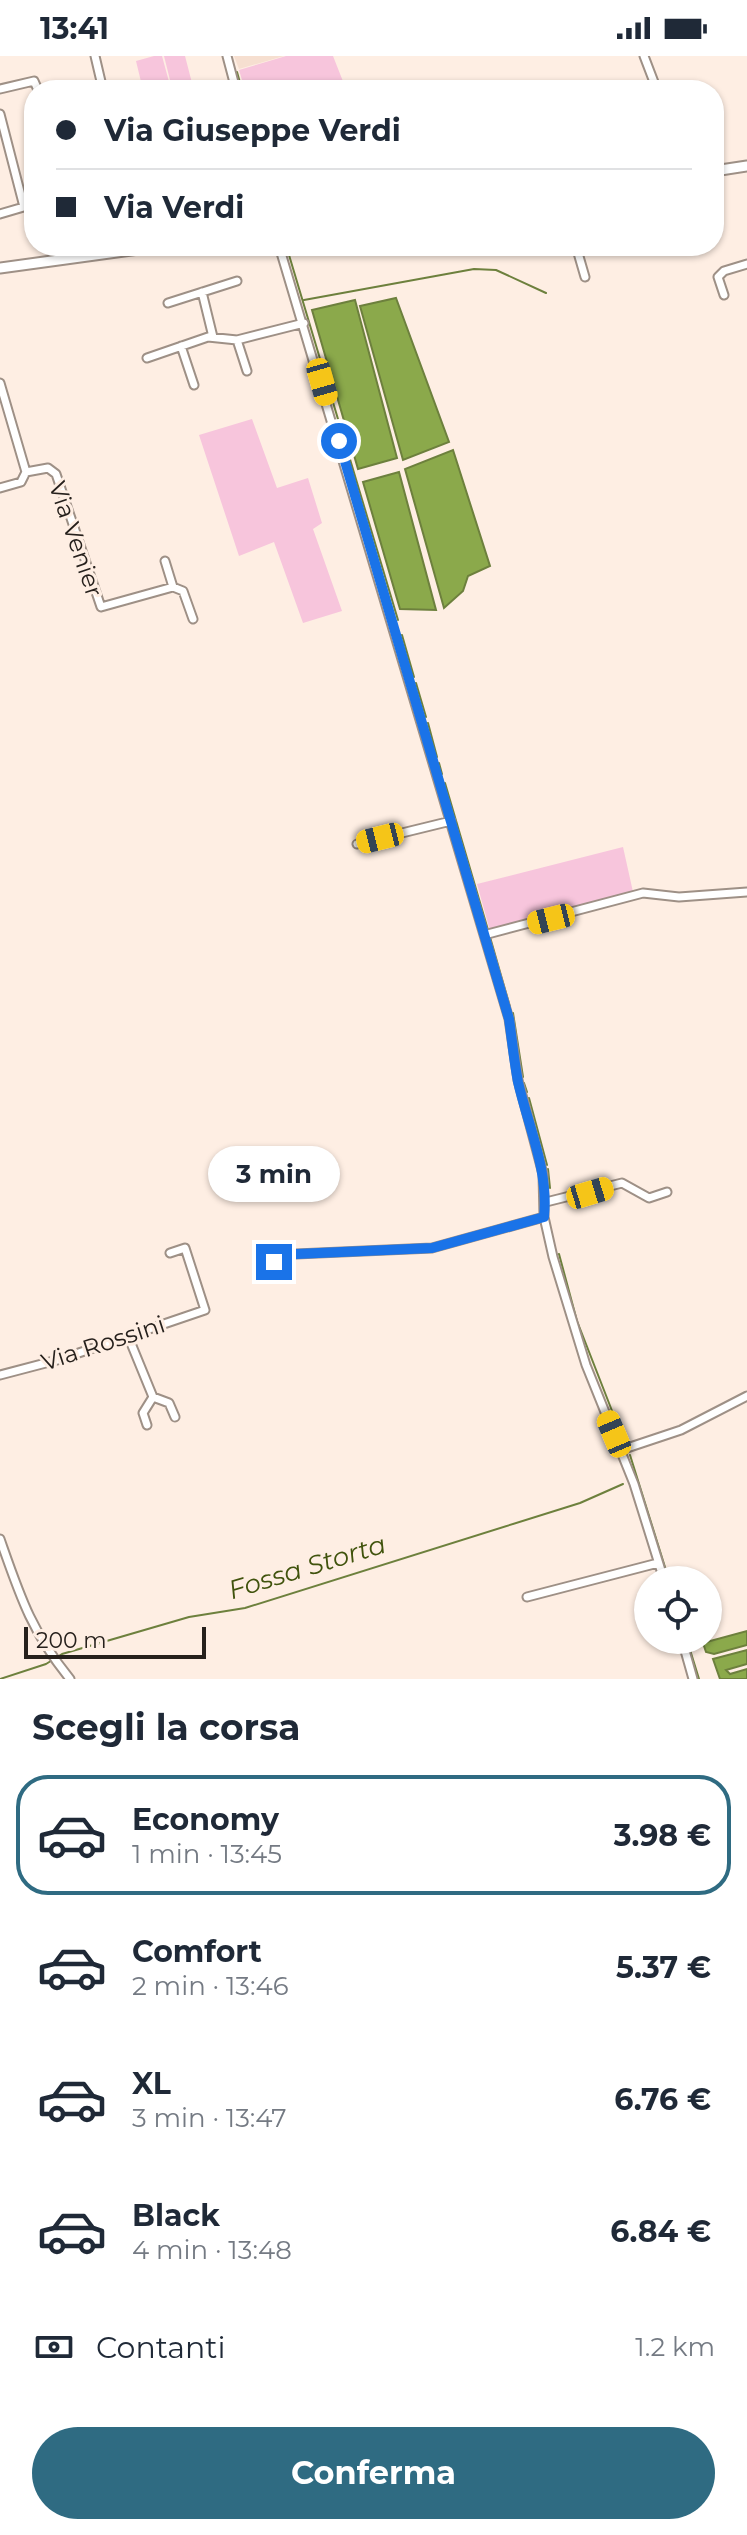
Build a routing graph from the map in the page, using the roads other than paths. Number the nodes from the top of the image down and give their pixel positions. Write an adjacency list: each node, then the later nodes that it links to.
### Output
1 (95, 56): 4 (street)
2 (227, 56): 5 (street)
3 (644, 56): 6 (street)
4 (101, 80)
5 (233, 80)
6 (653, 80)
7 (24, 83): 8 (street)
8 (0, 89)
9 (0, 114): 12 (street)
10 (747, 166): 11 (main road)
11 (724, 169)
12 (24, 207): 13 (street)
13 (0, 214)
14 (88, 256): 18 (main road)
15 (282, 256): 24 (street)
16 (579, 256): 19 (street)
17 (747, 264): 22 (street)
18 (0, 268)
19 (585, 277)
20 (237, 281): 21 (street)
21 (202, 292): 23 (street); 25 (street)
22 (724, 295)
23 (168, 303)
24 (304, 323): 26 (street); 37 (street)
25 (213, 337): 26 (street); 27 (street)
26 (237, 340): 29 (street)
27 (181, 346): 28 (street); 31 (street)
28 (147, 358)
29 (247, 371)
30 (0, 383): 32 (street, Via Venier)
31 (194, 385)
32 (26, 472): 33 (street, Via Venier); 35 (street, Via Venier)
33 (0, 488)
34 (165, 561): 35 (street)
35 (173, 587): 36 (street)
36 (193, 619)
37 (451, 821): 38 (street); 40 (street)
38 (357, 844)
39 (747, 892): 40 (street)
40 (484, 935): 42 (street)
41 (667, 1192): 42 (street)
42 (546, 1202): 43 (street)
43 (544, 1217): 45 (street); 52 (street)
44 (170, 1253): 46 (street, Via Rossini)
45 (274, 1262)
46 (128, 1336): 47 (street, Via Rossini); 49 (street)
47 (0, 1375)
48 (747, 1396): 52 (street)
49 (153, 1397): 50 (street); 51 (street)
50 (175, 1417)
51 (147, 1425)
52 (621, 1450): 54 (street)
53 (0, 1539): 58 (street)
54 (658, 1563): 55 (street); 56 (street)
55 (659, 1566)
56 (527, 1597)
57 (686, 1654): 59 (street)
58 (70, 1679)
59 (693, 1679)

